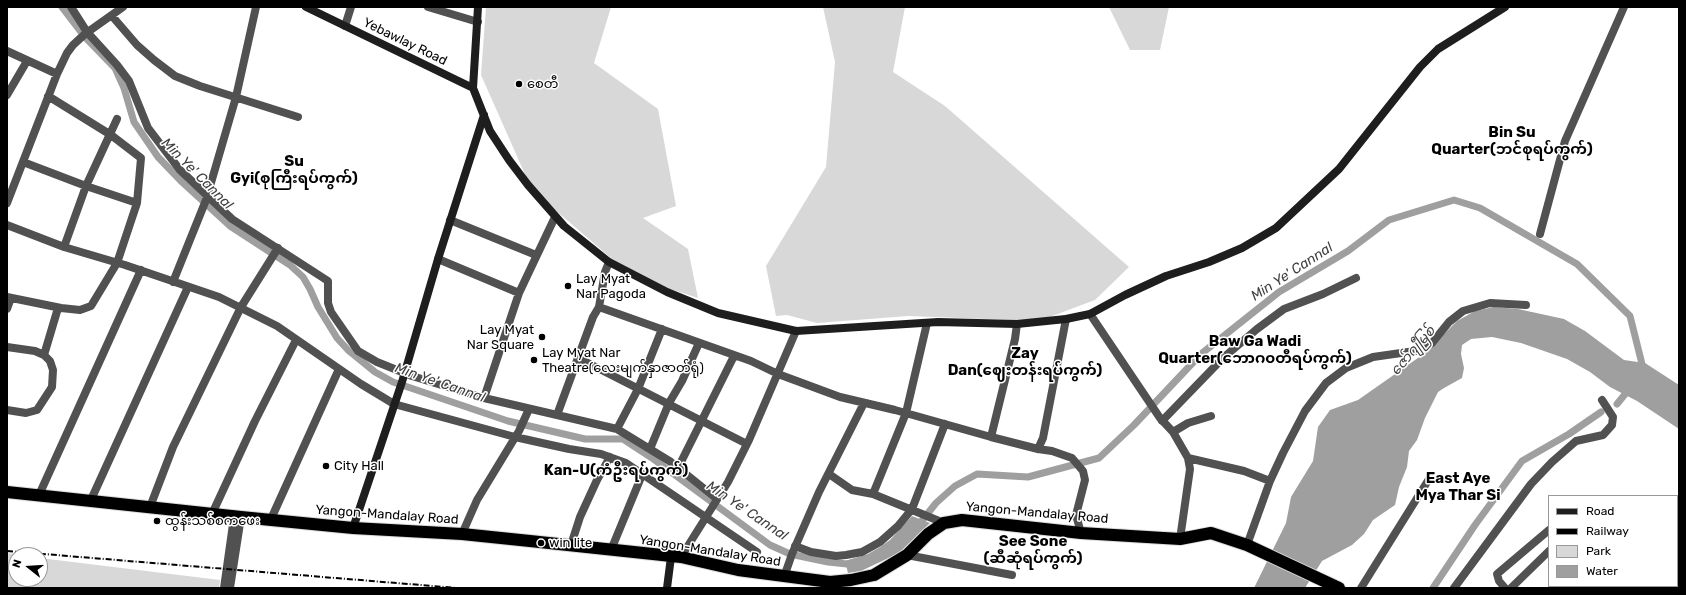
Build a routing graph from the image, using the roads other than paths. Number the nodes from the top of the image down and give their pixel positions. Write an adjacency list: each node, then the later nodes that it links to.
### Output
1 (71, 7): 13 (street)
2 (123, 7): 10 (street)
3 (256, 7): 20 (street)
4 (306, 7): 12 (main road, Yebawlay Road)
5 (351, 7): 12 (street)
6 (428, 7): 11 (street)
7 (478, 7): 11 (main road)
8 (1506, 7): 51 (main road)
9 (1624, 7): 33 (street)
10 (112, 16): 13 (street); 20 (street)
11 (478, 22): 17 (main road)
12 (345, 26): 17 (main road, Yebawlay Road)
13 (86, 33): 16 (street); 27 (street)
14 (7, 51): 15 (street)
15 (27, 60): 16 (street); 18 (street)
16 (57, 74): 19 (street)
17 (473, 88): 21 (main road)
18 (7, 95)
19 (48, 96): 24 (street); 25 (street)
20 (236, 97): 22 (street); 27 (street)
21 (484, 115): 30 (main road); 31 (main road)
22 (298, 117)
23 (117, 119): 24 (street)
24 (111, 135): 26 (street); 29 (street)
25 (23, 162): 26 (street); 28 (street)
26 (86, 186): 29 (street); 34 (street)
27 (207, 198): 35 (street); 42 (street)
28 (7, 203)
29 (137, 203): 38 (street)
30 (555, 216): 36 (street); 39 (main road)
31 (450, 220): 36 (street); 37 (main road)
32 (7, 225): 34 (street)
33 (1540, 234)
34 (64, 247): 38 (street)
35 (276, 251): 47 (street); 64 (street)
36 (536, 255): 44 (street)
37 (438, 259): 44 (street); 64 (main road)
38 (117, 262): 40 (street); 49 (street)
39 (609, 262): 48 (street); 56 (main road)
40 (141, 270): 42 (street); 96 (street)
41 (1356, 278): 77 (street)
42 (173, 282): 43 (street)
43 (188, 287): 47 (street); 98 (street)
44 (519, 293): 67 (street)
45 (9, 297): 49 (street); 50 (street)
46 (1526, 305): 93 (street)
47 (242, 307): 57 (street); 99 (street)
48 (598, 307): 55 (street); 62 (street)
49 (58, 308): 60 (street)
50 (7, 309)
51 (1090, 314): 52 (main road); 77 (street)
52 (1066, 319): 54 (main road); 86 (street)
53 (927, 324): 54 (main road); 56 (main road); 74 (street)
54 (1017, 324): 83 (street)
55 (662, 329): 58 (street); 66 (street)
56 (796, 331): 65 (street)
57 (296, 340): 63 (street); 102 (street)
58 (699, 343): 61 (street); 70 (street)
59 (7, 347): 60 (street)
60 (44, 354): 73 (street)
61 (734, 356): 65 (street); 78 (street)
62 (578, 358): 66 (street); 75 (street)
63 (339, 369): 69 (street); 104 (street)
64 (404, 373): 67 (street); 69 (main road)
65 (778, 374): 71 (street); 84 (street)
66 (638, 389): 70 (street); 80 (street)
67 (484, 398): 72 (street)
68 (1602, 400): 126 (street)
69 (396, 401): 82 (street); 106 (main road)
70 (669, 403): 78 (street); 85 (street)
71 (864, 403): 74 (street); 90 (street)
72 (529, 409): 75 (street); 82 (street)
73 (7, 410)
74 (906, 413): 79 (street); 95 (street)
75 (557, 415): 80 (street)
76 (1211, 416): 81 (street)
77 (1161, 420): 81 (street)
78 (702, 421): 84 (street); 89 (street)
79 (945, 424): 83 (street); 100 (street)
80 (617, 429): 85 (street)
81 (1173, 432): 88 (street)
82 (517, 434): 87 (street); 109 (street)
83 (991, 437): 86 (street)
84 (746, 444): 97 (street)
85 (650, 449): 89 (street)
86 (1038, 449): 108 (street)
87 (610, 457): 91 (street); 111 (street)
88 (1188, 458): 93 (street); 110 (street)
89 (678, 468): 97 (street)
90 (829, 474): 95 (street); 114 (street)
91 (642, 475): 101 (street); 113 (street)
92 (1429, 479): 125 (street)
93 (1270, 481): 112 (street)
94 (7, 492): 96 (highway, Yangon-Mandalay Road)
95 (873, 494): 100 (street)
96 (39, 496): 98 (highway, Yangon-Mandalay Road)
97 (716, 500): 101 (street)
98 (90, 502): 99 (highway, Yangon-Mandalay Road)
99 (150, 507): 102 (highway, Yangon-Mandalay Road)
100 (913, 510): 105 (street); 114 (street)
101 (707, 513): 115 (street); 118 (street)
102 (212, 514): 103 (highway, Yangon-Mandalay Road)
103 (237, 517): 104 (highway, Yangon-Mandalay Road); 121 (street); 122 (street)
104 (271, 519): 106 (highway, Yangon-Mandalay Road)
105 (940, 521): 108 (highway, Yangon-Mandalay Road); 117 (highway, Yangon-Mandalay Road)
106 (353, 528): 109 (highway, Yangon-Mandalay Road)
107 (1548, 531): 127 (street)
108 (1081, 532): 110 (highway, Yangon-Mandalay Road)
109 (462, 534): 111 (highway, Yangon-Mandalay Road)
110 (1180, 539): 112 (highway, Yangon-Mandalay Road)
111 (571, 545): 113 (highway, Yangon-Mandalay Road)
112 (1247, 545): 124 (highway, Yangon-Mandalay Road)
113 (611, 550): 118 (highway, Yangon-Mandalay Road)
114 (793, 550): 120 (street)
115 (757, 552)
116 (1548, 552): 128 (street)
117 (907, 555): 119 (street); 120 (highway, Yangon-Mandalay Road)
118 (676, 557): 120 (highway, Yangon-Mandalay Road); 123 (main road)
119 (1012, 575)
120 (784, 577)
121 (224, 588)
122 (230, 588)
123 (667, 588)
124 (1339, 588)
125 (1361, 588)
126 (1454, 588)
127 (1505, 588)
128 (1511, 588)

